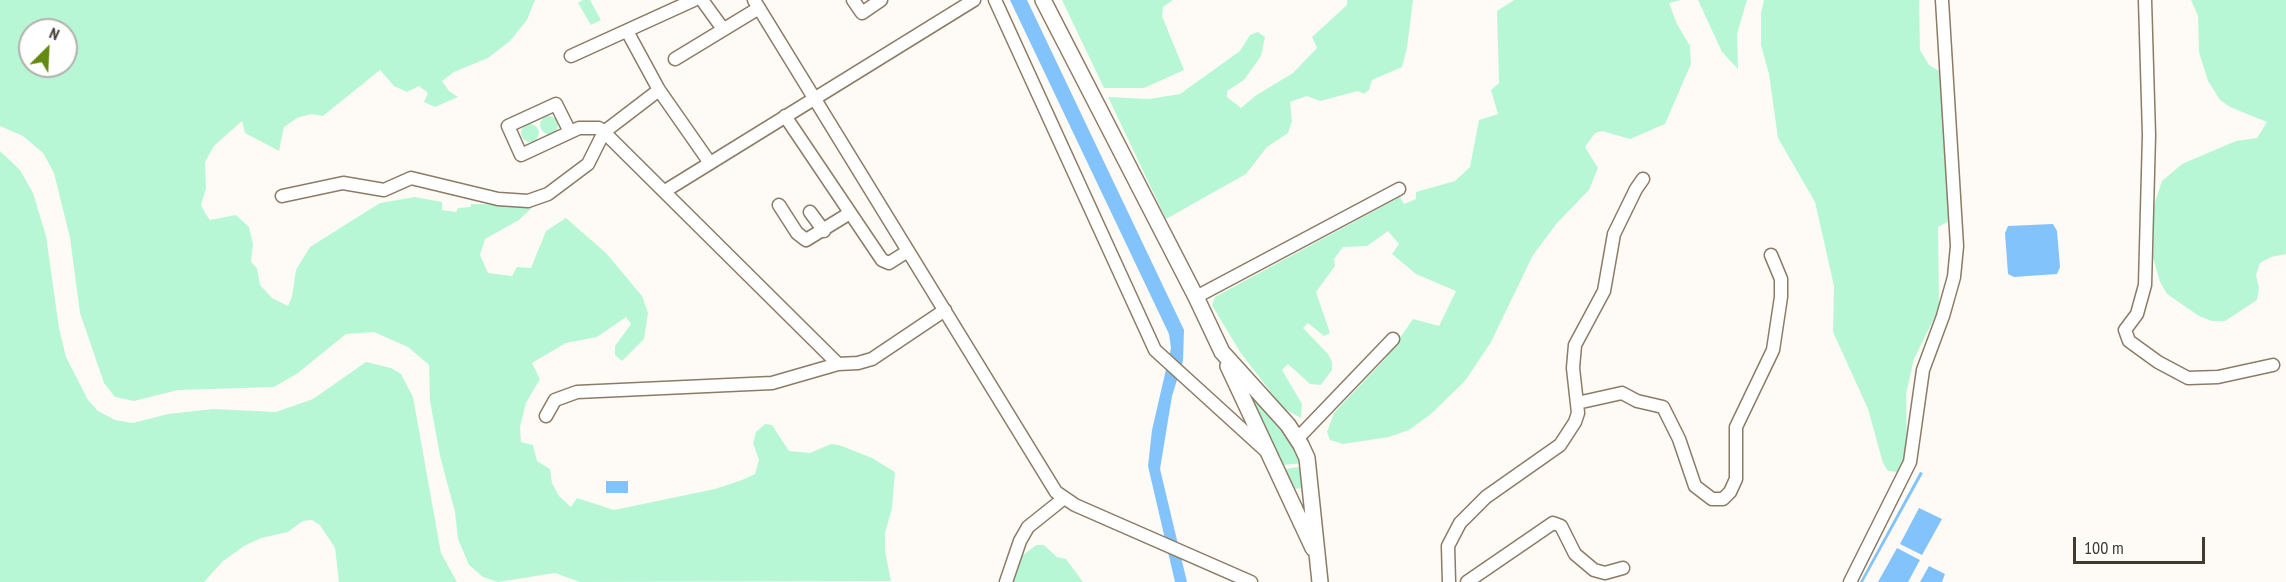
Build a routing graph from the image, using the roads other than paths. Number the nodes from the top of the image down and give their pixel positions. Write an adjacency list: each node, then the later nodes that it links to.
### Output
1 (694, 0): 12 (street)
2 (702, 0): 11 (street)
3 (854, 0): 4 (street)
4 (881, 0)
5 (974, 0): 16 (street)
6 (996, 0): 40 (street)
7 (1043, 0): 31 (main road)
8 (1942, 0): 49 (street)
9 (2145, 0): 36 (street)
10 (756, 4): 11 (street); 16 (street)
11 (723, 29): 14 (street)
12 (627, 31): 13 (street); 15 (street)
13 (571, 56)
14 (675, 59)
15 (659, 90): 19 (street); 20 (street)
16 (814, 99): 17 (street); 29 (street)
17 (785, 116): 20 (street); 27 (street)
18 (570, 132): 18 (street); 19 (street)
19 (604, 132): 23 (street); 24 (street)
20 (710, 163): 23 (street)
21 (1643, 179): 37 (street)
22 (1399, 189): 31 (street)
23 (665, 191): 35 (street)
24 (282, 196)
25 (779, 205): 28 (street)
26 (810, 212): 28 (street)
27 (850, 213): 28 (street); 29 (street)
28 (824, 231)
29 (908, 251): 32 (street)
30 (1771, 255): 37 (street)
31 (1196, 297): 34 (main road)
32 (945, 310): 35 (street); 41 (street)
33 (1393, 339): 39 (street)
34 (1222, 352): 39 (main road); 40 (main road)
35 (838, 364): 38 (street)
36 (2273, 365)
37 (1577, 403): 47 (street)
38 (546, 416)
39 (1297, 439): 42 (main road)
40 (1269, 453): 42 (main road)
41 (1063, 499): 44 (street); 45 (street)
42 (1318, 560): 46 (main road)
43 (1623, 568): 48 (street)
44 (1006, 582)
45 (1251, 582)
46 (1320, 582)
47 (1449, 582)
48 (1467, 582)
49 (1850, 582)

